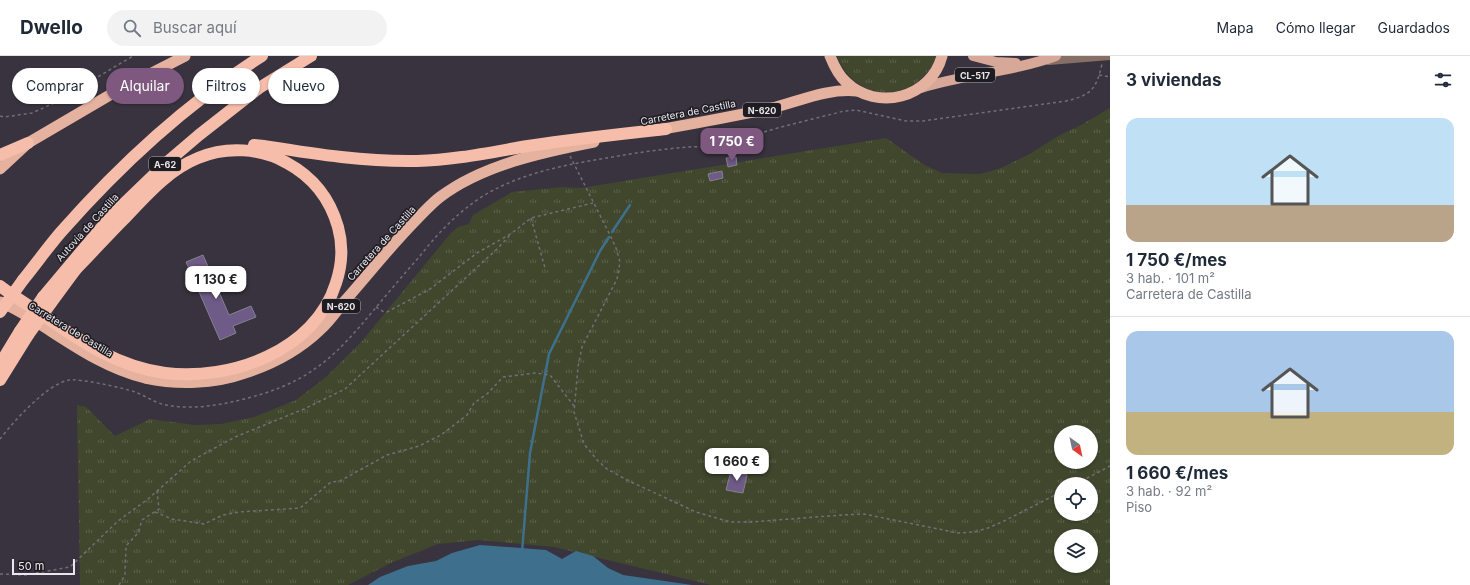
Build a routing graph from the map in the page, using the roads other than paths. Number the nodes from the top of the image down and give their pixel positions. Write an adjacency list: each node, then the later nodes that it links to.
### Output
1 (185, 56): 14 (highway)
2 (262, 56): 21 (highway, Autovía de Castilla / A-62, bridge)
3 (311, 56): 19 (highway, Autovía de Castilla / A-62)
4 (830, 56): 12 (highway, N-620)
5 (942, 56): 11 (highway, N-620)
6 (973, 56): 10 (main road, CL-517)
7 (1056, 56): 10 (main road, CL-517)
8 (1103, 56): 9 (street); 10 (street)
9 (1110, 56)
10 (1034, 62): 11 (main road, CL-517)
11 (921, 88): 12 (highway, N-620)
12 (857, 91): 13 (highway, Carretera de Castilla / N-620)
13 (666, 129): 17 (highway); 20 (highway, Carretera de Castilla / N-620)
14 (28, 143): 15 (highway); 16 (highway)
15 (0, 155)
16 (0, 169)
17 (74, 271): 18 (highway); 19 (highway)
18 (0, 286)
19 (47, 300): 22 (highway, Autovía de Castilla / A-62, bridge)
20 (0, 302)
21 (0, 312)
22 (24, 333): 23 (highway, Autovía de Castilla / A-62); 24 (highway)
23 (0, 364)
24 (0, 380)

